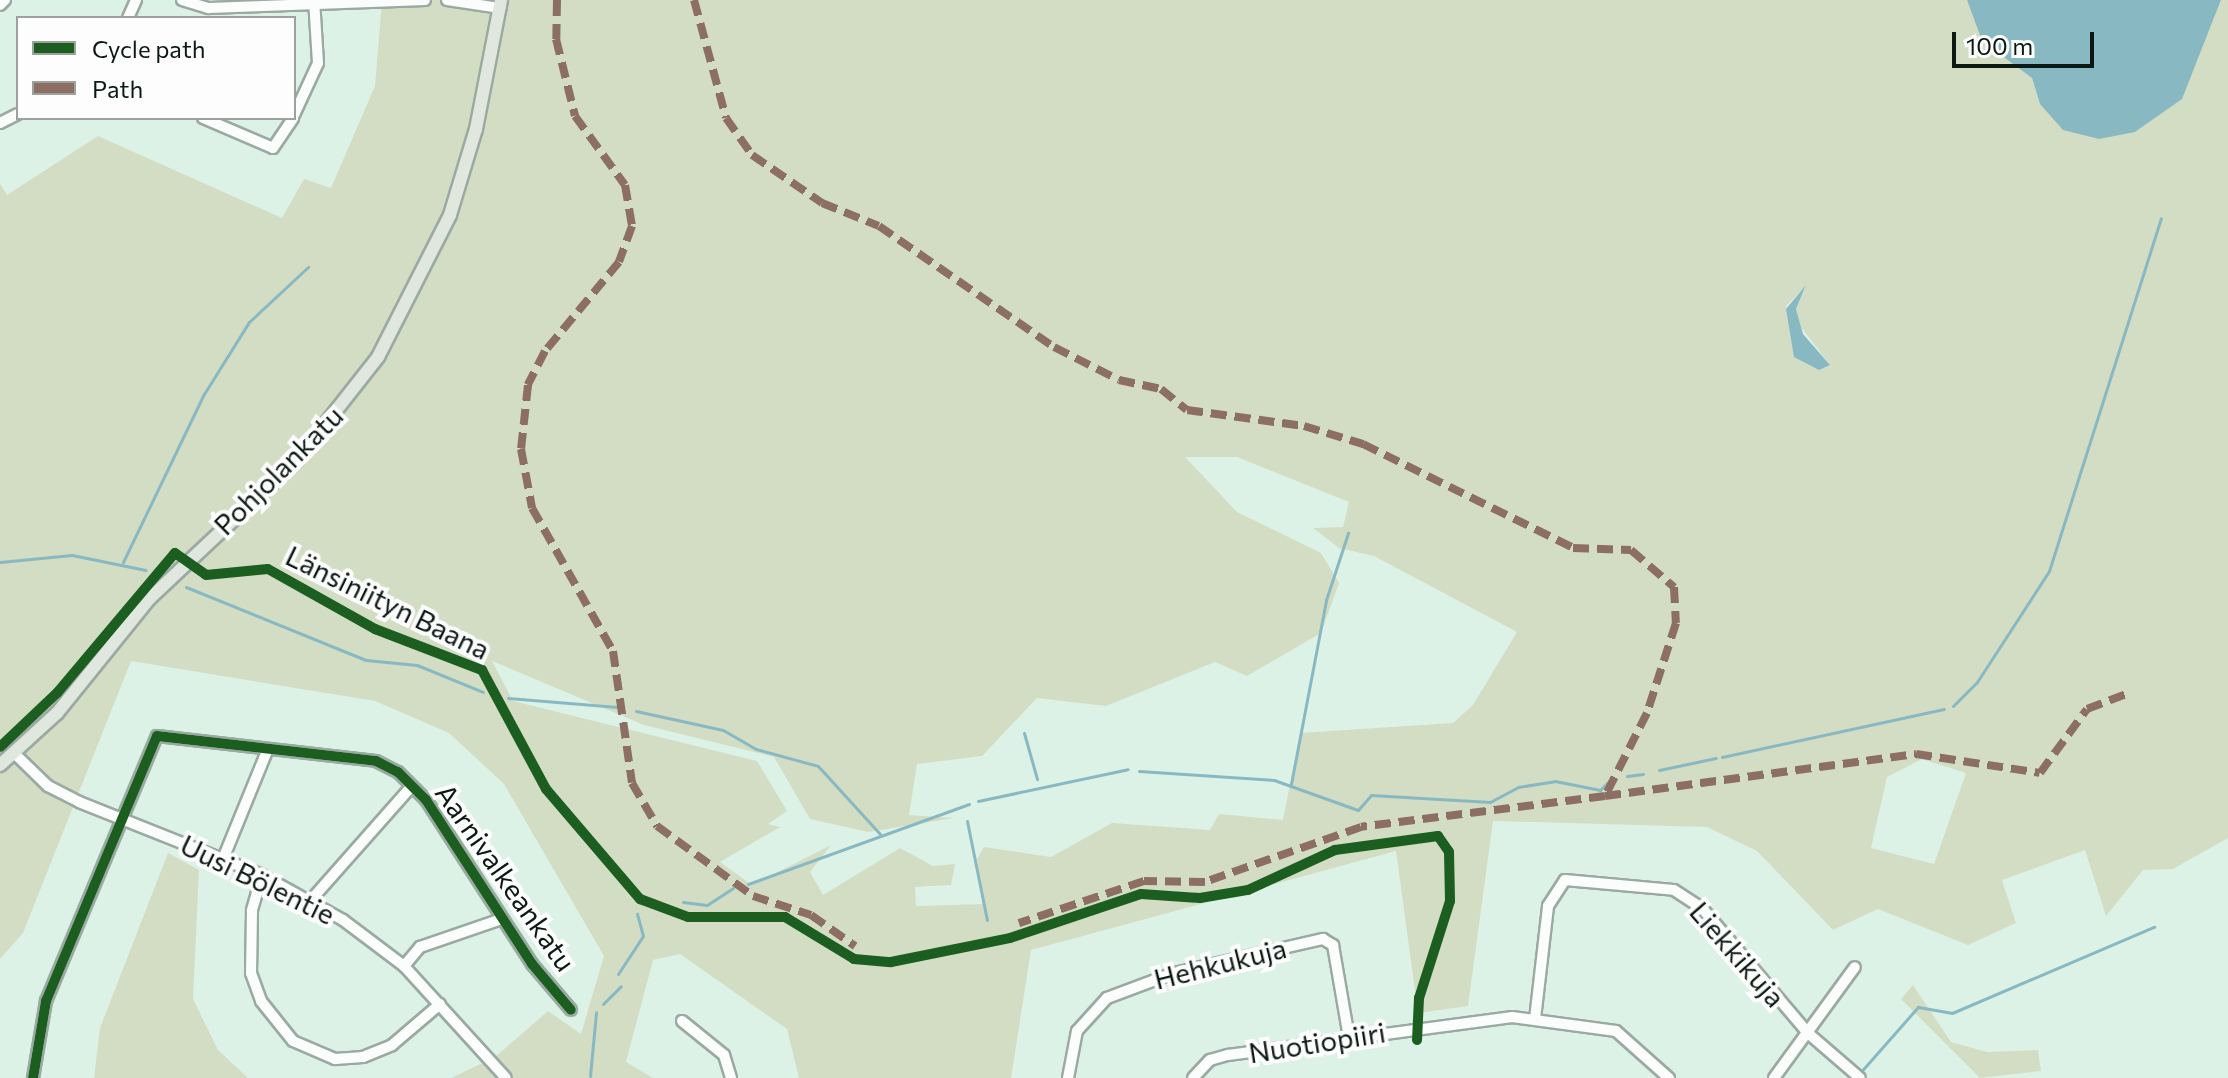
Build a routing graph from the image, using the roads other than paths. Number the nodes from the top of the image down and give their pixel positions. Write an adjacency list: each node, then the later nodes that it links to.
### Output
1 (5, 0): 7 (street)
2 (182, 0): 5 (street)
3 (425, 0): 5 (street)
4 (447, 0): 6 (street)
5 (314, 2): 8 (street)
6 (500, 4): 12 (main road, Pohjolankatu)
7 (0, 5)
8 (296, 110)
9 (208, 120): 10 (street)
10 (290, 120)
11 (267, 751): 14 (street, Aarnivalkeankatu); 15 (street, Aarnivalkeankatu); 16 (street)
12 (16, 755): 13 (main road, Pohjolankatu); 15 (street, Uusi Bölentie)
13 (0, 765)
14 (412, 786): 18 (street); 19 (street, Aarnivalkeankatu)
15 (122, 818): 16 (street, Uusi Bölentie); 28 (street)
16 (223, 859): 17 (street, Uusi Bölentie)
17 (262, 875): 18 (street, Uusi Bölentie); 22 (street)
18 (311, 900): 20 (street, Uusi Bölentie)
19 (502, 919): 20 (street); 23 (street, Aarnivalkeankatu)
20 (404, 966): 22 (street, Uusi Bölentie)
21 (1855, 967): 26 (street)
22 (440, 1004): 29 (street, Uusi Bölentie)
23 (571, 1010)
24 (1535, 1019): 26 (street, Liekkikuja); 27 (street, Nuotiopiiri); 33 (street, Nuotiopiiri)
25 (682, 1021): 30 (street)
26 (1809, 1034): 34 (street); 35 (street)
27 (1349, 1038): 31 (street, Hehkukuja); 32 (street, Nuotiopiiri)
28 (33, 1078)
29 (506, 1078)
30 (731, 1078)
31 (1068, 1078)
32 (1193, 1078)
33 (1669, 1078)
34 (1774, 1078)
35 (1860, 1078)

